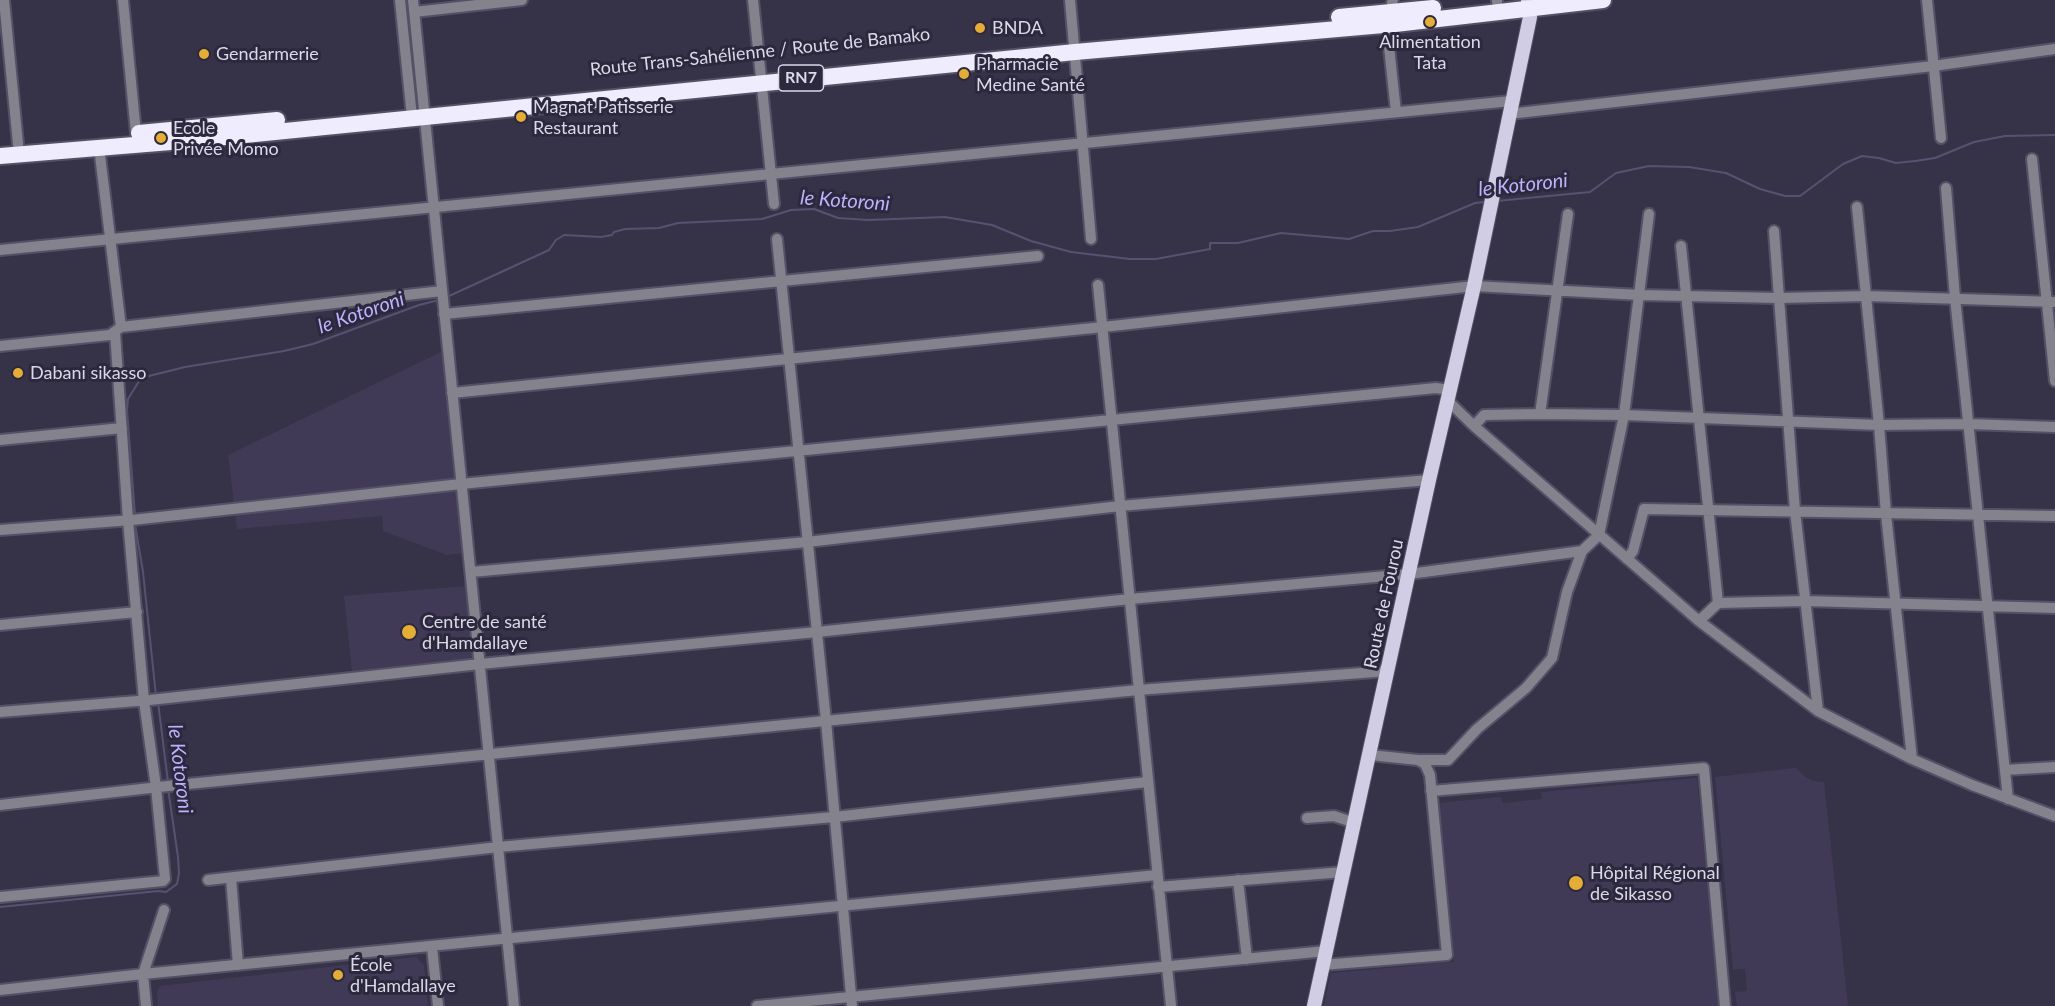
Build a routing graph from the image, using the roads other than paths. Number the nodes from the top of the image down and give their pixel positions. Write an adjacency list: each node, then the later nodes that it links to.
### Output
1 (4, 0): 26 (street)
2 (123, 0): 21 (street)
3 (400, 0): 19 (street)
4 (413, 0): 13 (street)
5 (522, 0): 13 (street)
6 (753, 0): 17 (street)
7 (1070, 0): 14 (street)
8 (1603, 0): 11 (highway, Route Trans-Sahélienne / Route de Bamako / RN7)
9 (1927, 0): 16 (street)
10 (1497, 1): 11 (highway, Route Trans-Sahélienne / Route de Bamako / RN7); 12 (highway, Route Trans-Sahélienne / Route de Bamako / RN7)
11 (1527, 3): 12 (highway, Route Trans-Sahélienne / Route de Bamako / RN7); 18 (main road, Route de Fourou)
12 (1391, 11): 14 (highway, Route Trans-Sahélienne / Route de Bamako / RN7); 20 (street)
13 (414, 12): 19 (street)
14 (1074, 46): 17 (highway, Route Trans-Sahélienne / Route de Bamako / RN7); 23 (street)
15 (2055, 49): 16 (street)
16 (1933, 66): 18 (street); 22 (street)
17 (761, 76): 19 (highway, Route Trans-Sahélienne / Route de Bamako / RN7); 29 (street)
18 (1510, 107): 20 (street); 45 (main road, Route de Fourou)
19 (418, 111): 21 (highway, Route Trans-Sahélienne / Route de Bamako / RN7); 25 (highway, Route Trans-Sahélienne / Route de Bamako / RN7); 32 (street)
20 (1396, 112): 23 (street)
21 (136, 134): 26 (highway, Route Trans-Sahélienne / Route de Bamako / RN7)
22 (1941, 138)
23 (1083, 142): 29 (street); 39 (street)
24 (0, 147): 26 (highway, Route Trans-Sahélienne / Route de Bamako / RN7)
25 (99, 147): 26 (highway, Route Trans-Sahélienne / Route de Bamako / RN7); 37 (street)
26 (18, 150): 27 (highway, Route Trans-Sahélienne / Route de Bamako / RN7)
27 (0, 156)
28 (2032, 159): 53 (street)
29 (771, 173): 31 (street); 32 (street)
30 (1946, 188): 52 (street)
31 (774, 204)
32 (434, 206): 37 (street); 46 (street)
33 (1857, 207): 50 (street)
34 (1568, 214): 47 (street)
35 (1649, 214): 48 (street)
36 (1774, 231): 51 (street)
37 (109, 238): 41 (street); 56 (street)
38 (777, 239): 43 (street)
39 (1091, 239)
40 (1681, 246): 49 (street)
41 (0, 250)
42 (1038, 256): 43 (street)
43 (780, 282): 54 (street); 58 (street)
44 (1098, 285): 55 (street)
45 (1474, 286): 47 (street); 55 (street); 61 (main road, Route de Fourou)
46 (442, 291): 54 (street); 56 (street)
47 (1557, 291): 48 (street); 62 (street)
48 (1640, 295): 49 (street); 63 (street)
49 (1687, 295): 51 (street); 64 (street)
50 (1867, 296): 51 (street); 52 (street); 68 (street)
51 (1779, 298): 66 (street)
52 (1956, 298): 53 (street); 67 (street)
53 (2052, 302): 59 (street)
54 (443, 311): 60 (street)
55 (1102, 327): 58 (street); 65 (street)
56 (118, 329): 57 (street); 71 (street)
57 (0, 346)
58 (788, 358): 60 (street); 73 (street)
59 (2055, 381)
60 (452, 393): 75 (street)
61 (1449, 395): 65 (street); 69 (street); 74 (main road, Route de Fourou)
62 (1540, 414): 63 (street); 69 (street)
63 (1624, 415): 64 (street); 84 (street)
64 (1699, 419): 66 (street); 77 (street)
65 (1112, 420): 73 (street); 76 (street)
66 (1789, 422): 68 (street); 78 (street)
67 (1969, 424): 68 (street); 70 (street); 80 (street)
68 (1879, 425): 79 (street)
69 (1474, 426): 84 (street)
70 (2055, 427)
71 (122, 428): 72 (street); 82 (street)
72 (0, 440)
73 (797, 451): 75 (street); 85 (street)
74 (1429, 480): 76 (street); 89 (main road, Route de Fourou)
75 (461, 484): 82 (street); 88 (street)
76 (1119, 506): 85 (street); 90 (street)
77 (1708, 511): 78 (street); 87 (street); 92 (street)
78 (1795, 511): 79 (street); 91 (street)
79 (1886, 514): 80 (street); 93 (street)
80 (1978, 516): 81 (street); 94 (street)
81 (2055, 516)
82 (133, 519): 83 (street); 96 (street)
83 (0, 530)
84 (1599, 535): 86 (street); 87 (street)
85 (807, 542): 88 (street); 99 (street)
86 (1582, 551): 89 (street); 110 (street)
87 (1627, 559): 97 (street)
88 (471, 572): 100 (street)
89 (1409, 574): 90 (street); 101 (main road, Route de Fourou)
90 (1130, 599): 99 (street); 102 (street)
91 (1805, 601): 92 (street); 93 (street); 104 (street)
92 (1718, 603): 97 (street)
93 (1897, 603): 94 (street); 109 (street)
94 (1987, 606): 95 (street); 112 (street)
95 (2055, 608)
96 (137, 612): 98 (street); 103 (street)
97 (1699, 621): 104 (street)
98 (0, 625)
99 (817, 632): 100 (street); 106 (street)
100 (480, 664): 103 (street); 107 (street)
101 (1388, 671): 102 (street); 108 (main road, Route de Fourou)
102 (1138, 690): 106 (street); 113 (street)
103 (152, 700): 105 (street); 114 (street)
104 (1818, 711): 109 (street)
105 (0, 712)
106 (826, 721): 107 (street); 119 (street)
107 (489, 755): 114 (street); 122 (street)
108 (1370, 756): 110 (street); 121 (main road, Route de Fourou)
109 (1912, 759): 116 (street)
110 (1418, 760): 115 (street)
111 (2055, 767): 112 (street)
112 (2005, 770): 116 (street)
113 (1147, 782): 119 (street); 124 (street)
114 (156, 787): 117 (street); 129 (street)
115 (1431, 791): 134 (street); 147 (street)
116 (2008, 799): 118 (street)
117 (0, 805)
118 (2055, 816)
119 (834, 817): 122 (street); 130 (street)
120 (1307, 818): 121 (street)
121 (1354, 823): 123 (main road, Route de Fourou)
122 (498, 847): 125 (street); 132 (street)
123 (1343, 872): 127 (street); 134 (main road, Route de Fourou)
124 (1157, 875): 128 (street); 130 (street)
125 (231, 878): 126 (street); 136 (street)
126 (208, 880)
127 (1239, 880): 128 (street); 135 (street)
128 (1158, 887): 137 (street)
129 (0, 897)
130 (842, 906): 132 (street); 140 (street)
131 (164, 910): 138 (street)
132 (507, 940): 133 (street); 143 (street)
133 (432, 947): 136 (street); 142 (street)
134 (1324, 958): 135 (street); 146 (main road, Route de Fourou)
135 (1247, 959): 137 (street)
136 (238, 965): 138 (street)
137 (1168, 967): 140 (street); 145 (street)
138 (143, 974): 139 (street); 141 (street)
139 (0, 990)
140 (852, 1001): 144 (street)
141 (146, 1006)
142 (438, 1006)
143 (514, 1006)
144 (757, 1006)
145 (1171, 1006)
146 (1314, 1006)
147 (1725, 1006)

